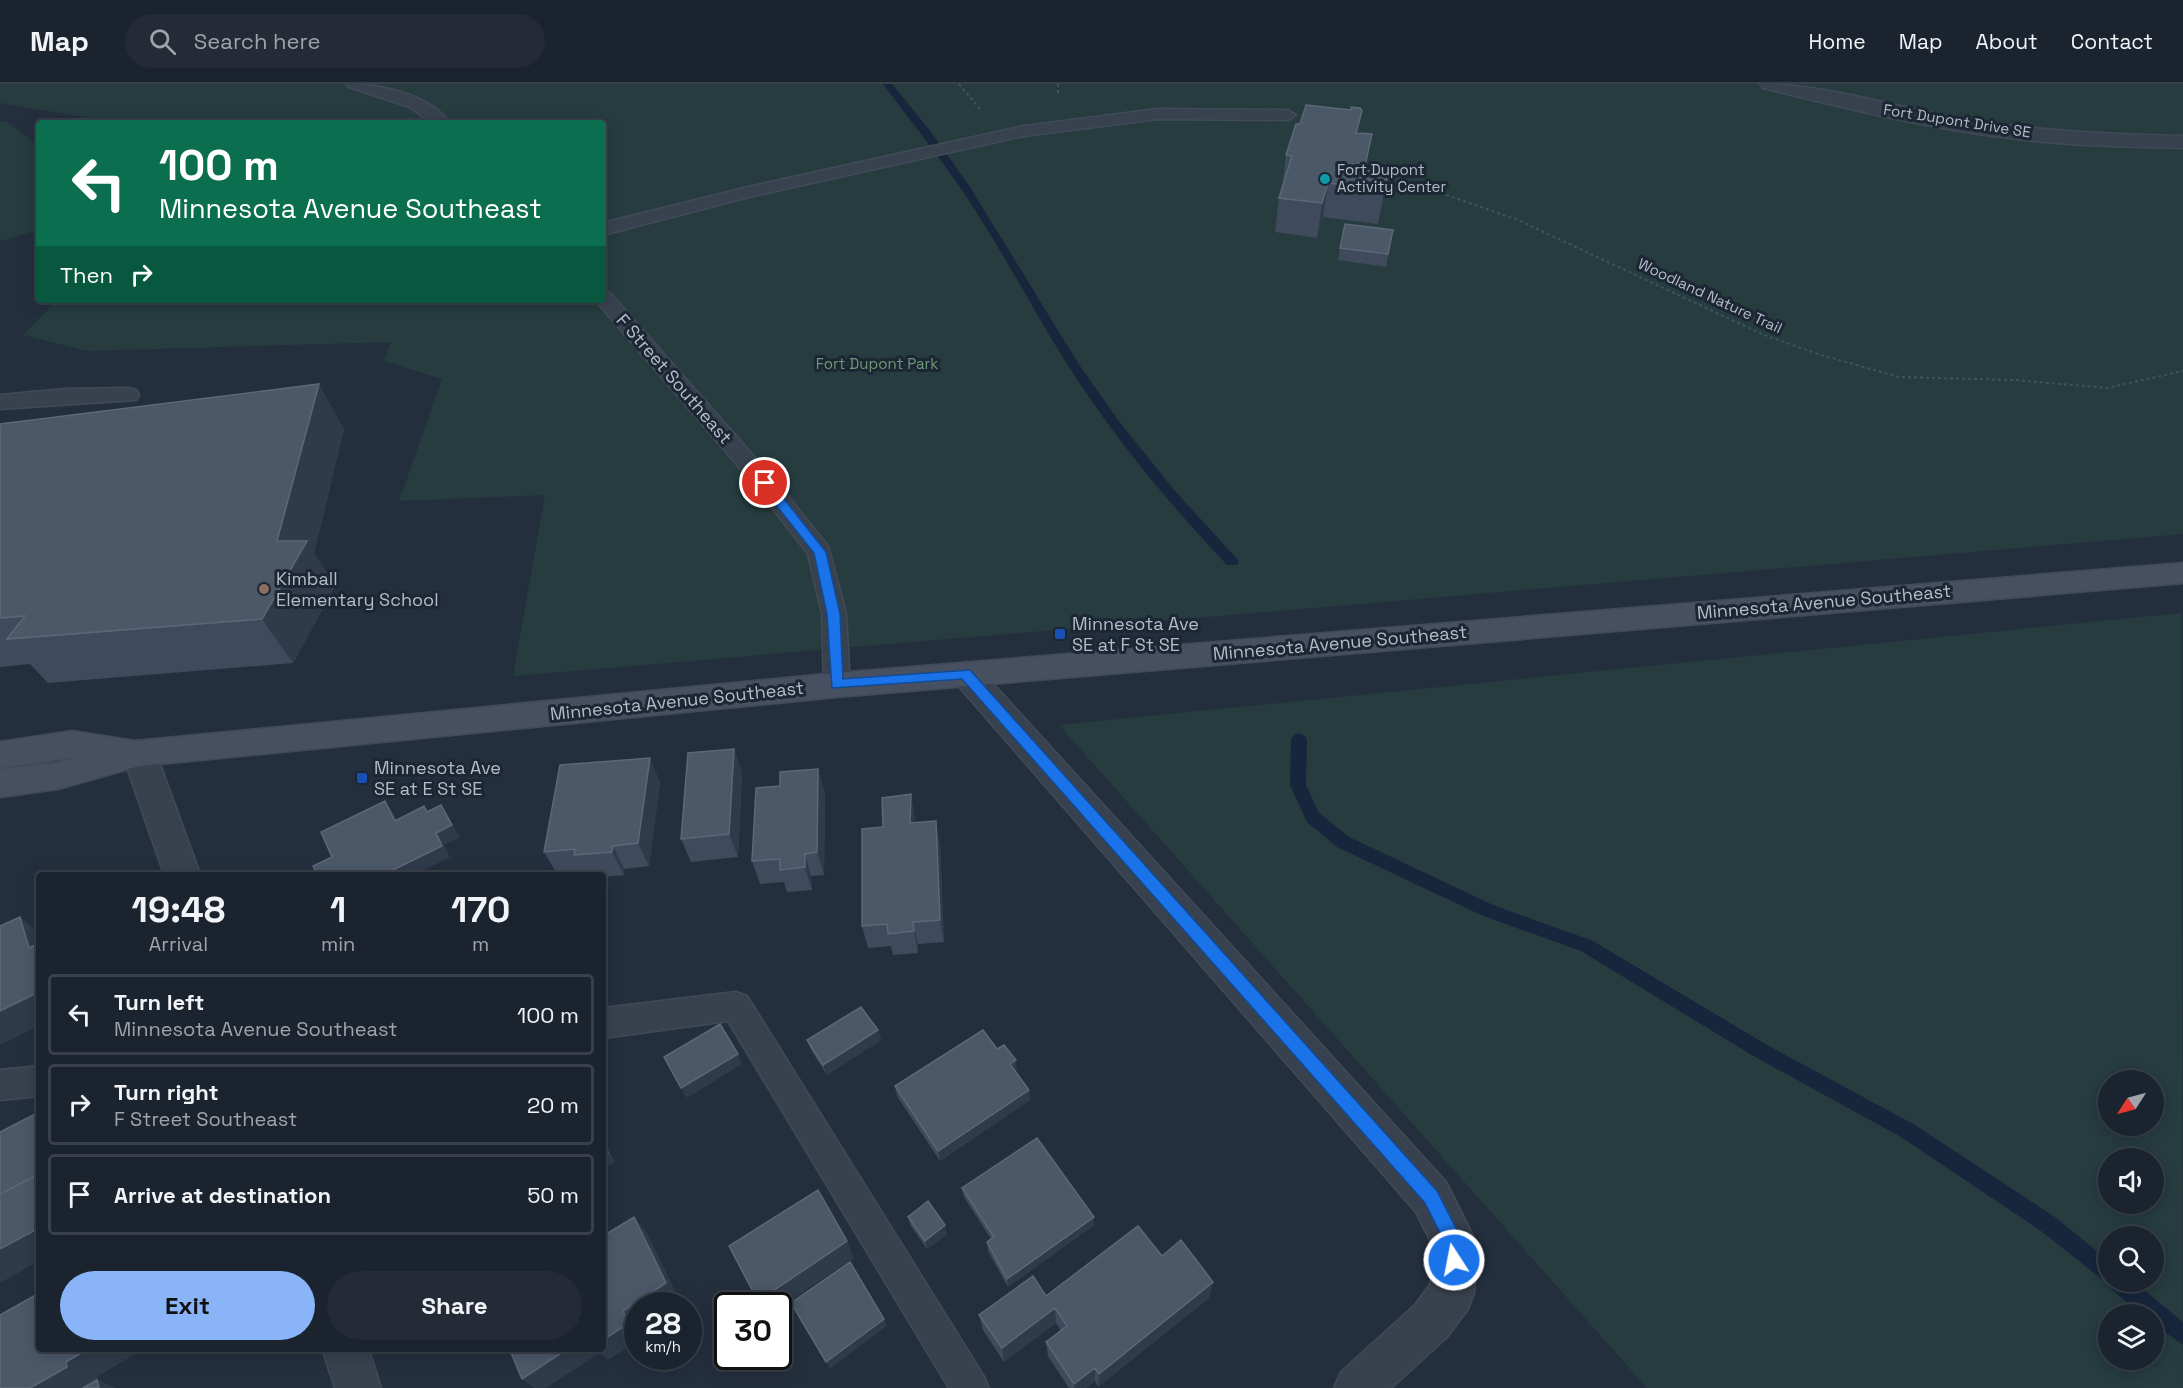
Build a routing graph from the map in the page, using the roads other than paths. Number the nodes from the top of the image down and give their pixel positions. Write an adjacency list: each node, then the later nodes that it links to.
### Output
1 (355, 84): 4 (lane)
2 (1770, 84): 5 (street, Fort Dupont Drive SE)
3 (1288, 115): 6 (lane)
4 (438, 120)
5 (2183, 142)
6 (606, 228)
7 (606, 300): 12 (lane, F Street Southeast)
8 (128, 395): 9 (lane)
9 (0, 402)
10 (2183, 573): 11 (main road, Minnesota Avenue Southeast)
11 (966, 674): 12 (main road, Minnesota Avenue Southeast); 23 (street)
12 (837, 685): 13 (main road, Minnesota Avenue Southeast)
13 (139, 753): 14 (main road, Minnesota Avenue Southeast); 15 (main road, Minnesota Avenue Southeast); 16 (street)
14 (0, 755)
15 (0, 783)
16 (181, 872)
17 (606, 1023): 22 (lane)
18 (36, 1081): 19 (lane)
19 (0, 1085)
20 (346, 1352): 21 (street)
21 (358, 1388)
22 (970, 1388)
23 (1357, 1388)

